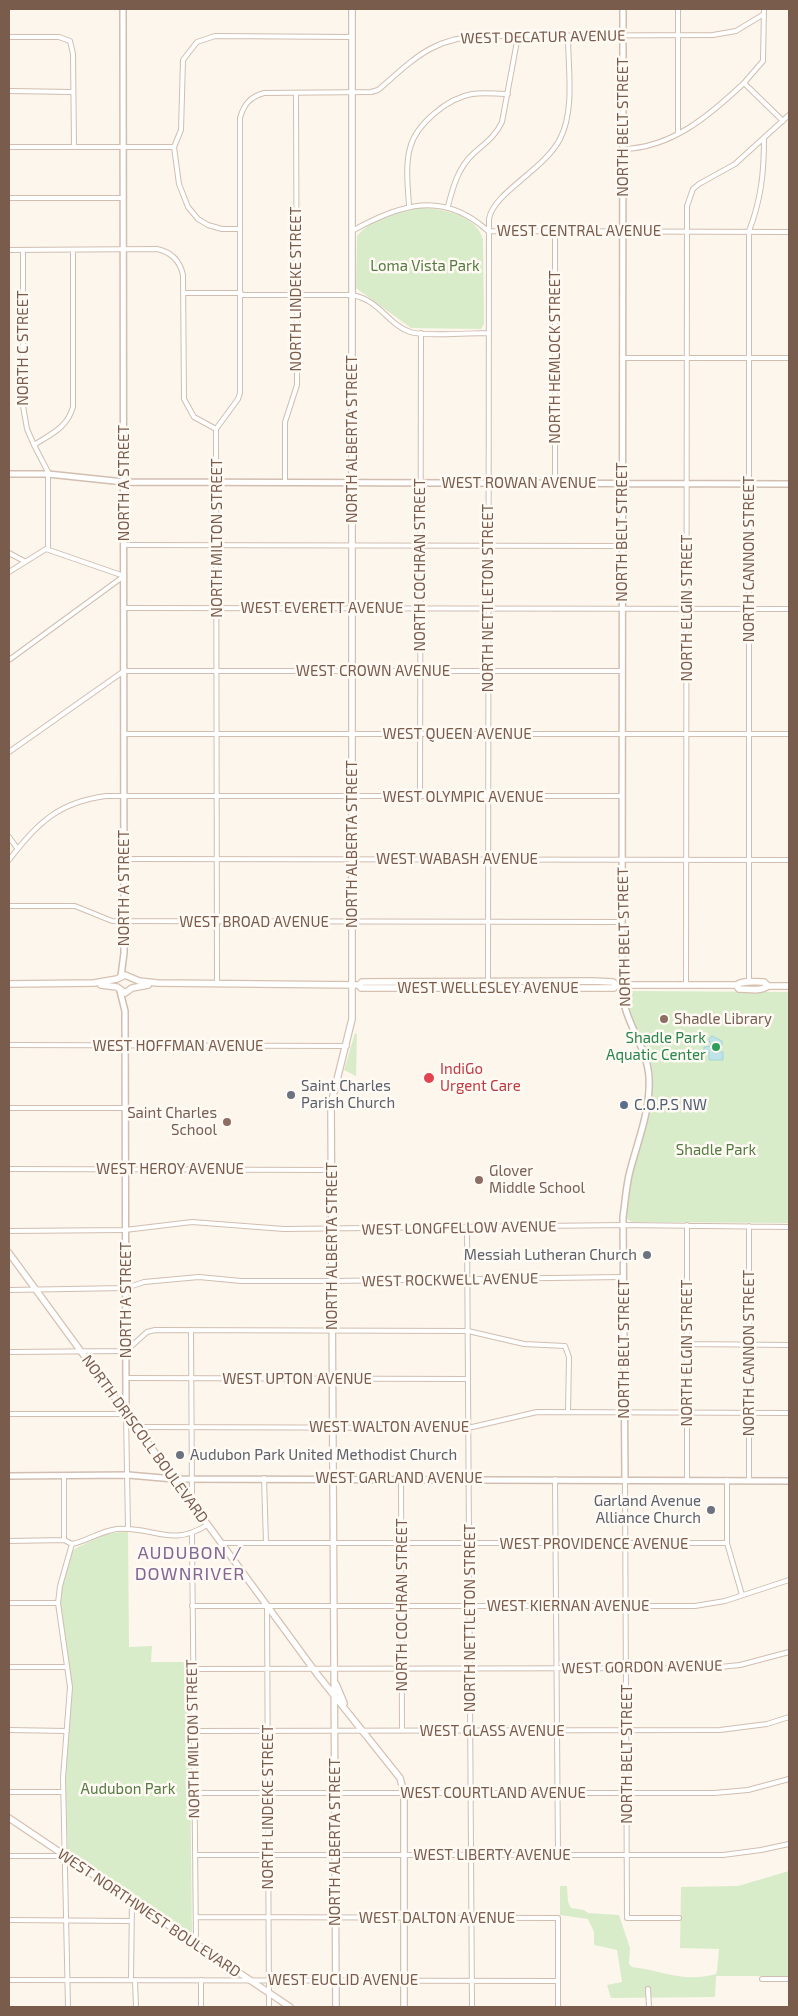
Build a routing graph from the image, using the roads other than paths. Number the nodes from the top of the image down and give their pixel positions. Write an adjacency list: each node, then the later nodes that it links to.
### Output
1 (123, 9): 25 (street, NORTH A STREET)
2 (352, 9): 12 (main road, NORTH ALBERTA STREET)
3 (623, 9): 7 (street, NORTH BELT STREET)
4 (678, 9): 8 (street)
5 (764, 9): 6 (street)
6 (764, 14): 8 (street, WEST DECATUR AVENUE); 13 (street)
7 (623, 35): 8 (street, WEST DECATUR AVENUE); 10 (street, WEST DECATUR AVENUE); 27 (street, NORTH BELT STREET)
8 (678, 35): 21 (street)
9 (518, 36): 10 (street, WEST DECATUR AVENUE); 17 (street, WEST DECATUR AVENUE); 18 (street)
10 (568, 36): 34 (street, NORTH NETTLETON STREET)
11 (9, 37): 15 (street)
12 (352, 37): 17 (main road, NORTH ALBERTA STREET); 26 (street)
13 (744, 83): 20 (street); 21 (street)
14 (9, 91): 15 (street)
15 (73, 92): 23 (street)
16 (296, 93): 17 (street, WEST DECATUR AVENUE); 32 (street, WEST DECATUR AVENUE); 46 (street, NORTH LINDEKE STREET)
17 (352, 93): 33 (main road, NORTH ALBERTA STREET)
18 (508, 94): 30 (street); 31 (street)
19 (789, 115): 20 (street, NORTH ELGIN STREET)
20 (783, 121): 22 (street, NORTH ELGIN STREET)
21 (678, 133): 27 (street)
22 (764, 140): 37 (street, NORTH ELGIN STREET); 38 (street, NORTH CANNON STREET)
23 (74, 146): 24 (street); 25 (street)
24 (9, 147)
25 (124, 147): 26 (street); 29 (street, NORTH A STREET)
26 (174, 147): 32 (street)
27 (623, 149): 36 (street, NORTH BELT STREET)
28 (9, 198): 29 (street)
29 (124, 198): 43 (street, NORTH A STREET)
30 (409, 206): 31 (street, WEST CENTRAL AVENUE); 33 (street, WEST CENTRAL AVENUE)
31 (448, 206): 34 (street, WEST CENTRAL AVENUE)
32 (240, 229): 45 (street)
33 (352, 231): 47 (main road, NORTH ALBERTA STREET)
34 (488, 231): 35 (street, WEST CENTRAL AVENUE); 49 (street, NORTH NETTLETON STREET)
35 (555, 231): 36 (street, WEST CENTRAL AVENUE); 64 (street, NORTH HEMLOCK STREET)
36 (623, 231): 37 (street, WEST CENTRAL AVENUE); 51 (street, NORTH BELT STREET)
37 (687, 231): 38 (street, WEST CENTRAL AVENUE); 50 (street, NORTH ELGIN STREET)
38 (749, 231): 39 (street, WEST CENTRAL AVENUE); 52 (street, NORTH CANNON STREET)
39 (789, 232)
40 (9, 250): 41 (street)
41 (22, 250): 42 (street); 55 (street, NORTH C STREET)
42 (73, 250): 43 (street); 55 (street)
43 (124, 250): 44 (street); 58 (street, NORTH A STREET)
44 (184, 293): 45 (street); 54 (street)
45 (241, 294): 46 (street); 54 (street)
46 (296, 295): 47 (street); 60 (street, NORTH LINDEKE STREET)
47 (352, 295): 48 (street); 61 (main road, NORTH ALBERTA STREET)
48 (421, 333): 49 (street); 62 (street, NORTH COCHRAN STREET)
49 (488, 333): 63 (street, NORTH NETTLETON STREET)
50 (687, 357): 51 (street); 52 (street); 66 (street, NORTH ELGIN STREET)
51 (622, 358): 65 (street, NORTH BELT STREET)
52 (749, 358): 53 (street); 67 (street, NORTH CANNON STREET)
53 (789, 358)
54 (216, 429): 59 (street, NORTH MILTON STREET)
55 (34, 445): 57 (street, NORTH C STREET)
56 (9, 474): 57 (street, WEST ROWAN AVENUE)
57 (48, 474): 58 (street, WEST ROWAN AVENUE); 75 (street)
58 (124, 482): 59 (street, WEST ROWAN AVENUE); 69 (street, NORTH A STREET)
59 (218, 482): 60 (street, WEST ROWAN AVENUE); 70 (street, NORTH MILTON STREET)
60 (285, 483): 61 (street, WEST ROWAN AVENUE)
61 (352, 483): 62 (street, WEST ROWAN AVENUE); 71 (main road, NORTH ALBERTA STREET)
62 (420, 483): 63 (street, WEST ROWAN AVENUE); 72 (street, NORTH COCHRAN STREET)
63 (488, 483): 64 (street, WEST ROWAN AVENUE); 73 (street, NORTH NETTLETON STREET)
64 (555, 483): 65 (street, WEST ROWAN AVENUE)
65 (622, 483): 66 (street, WEST ROWAN AVENUE); 74 (street, NORTH BELT STREET)
66 (687, 483): 67 (street, WEST ROWAN AVENUE); 84 (street, NORTH ELGIN STREET)
67 (749, 483): 68 (street, WEST ROWAN AVENUE); 85 (street, NORTH CANNON STREET)
68 (789, 484)
69 (124, 545): 70 (street); 79 (street, NORTH A STREET)
70 (217, 545): 71 (street); 81 (street, NORTH MILTON STREET)
71 (352, 546): 72 (street); 86 (main road, NORTH ALBERTA STREET)
72 (420, 546): 73 (street); 87 (street, NORTH COCHRAN STREET)
73 (488, 546): 74 (street); 82 (street, NORTH NETTLETON STREET)
74 (622, 546): 83 (street, NORTH BELT STREET)
75 (47, 549): 77 (street); 79 (street)
76 (9, 553): 77 (street)
77 (24, 561): 78 (street)
78 (9, 572)
79 (124, 576): 80 (street, NORTH A STREET); 89 (street)
80 (124, 608): 81 (street, WEST EVERETT AVENUE); 94 (street, NORTH A STREET)
81 (217, 608): 86 (street, WEST EVERETT AVENUE); 90 (street, NORTH MILTON STREET)
82 (488, 608): 83 (street, WEST EVERETT AVENUE); 87 (street, WEST EVERETT AVENUE); 95 (street, NORTH NETTLETON STREET)
83 (622, 608): 84 (street, WEST EVERETT AVENUE); 93 (street, NORTH BELT STREET)
84 (687, 608): 85 (street, WEST EVERETT AVENUE); 102 (street, NORTH ELGIN STREET)
85 (749, 608): 88 (street, WEST EVERETT AVENUE); 103 (street, NORTH CANNON STREET)
86 (352, 609): 87 (street, WEST EVERETT AVENUE); 91 (main road, NORTH ALBERTA STREET)
87 (421, 609): 92 (street, NORTH COCHRAN STREET)
88 (789, 609)
89 (9, 660)
90 (217, 671): 91 (street, WEST CROWN AVENUE); 94 (street, WEST CROWN AVENUE); 97 (street, NORTH MILTON STREET)
91 (352, 671): 92 (street, WEST CROWN AVENUE); 98 (main road, NORTH ALBERTA STREET)
92 (420, 671): 95 (street, WEST CROWN AVENUE); 99 (street, NORTH COCHRAN STREET)
93 (622, 671): 95 (street, WEST CROWN AVENUE); 101 (street, NORTH BELT STREET)
94 (124, 672): 96 (street, NORTH A STREET); 105 (street)
95 (488, 672): 100 (street, NORTH NETTLETON STREET)
96 (124, 734): 97 (street, WEST QUEEN AVENUE); 106 (street, NORTH A STREET)
97 (217, 734): 98 (street, WEST QUEEN AVENUE); 107 (street, NORTH MILTON STREET)
98 (352, 734): 99 (street, WEST QUEEN AVENUE); 108 (main road, NORTH ALBERTA STREET)
99 (420, 734): 100 (street, WEST QUEEN AVENUE); 110 (street, NORTH COCHRAN STREET)
100 (488, 734): 101 (street, WEST QUEEN AVENUE); 111 (street, NORTH NETTLETON STREET)
101 (622, 734): 102 (street, WEST QUEEN AVENUE); 109 (street, NORTH BELT STREET)
102 (687, 734): 103 (street, WEST QUEEN AVENUE); 118 (street, NORTH ELGIN STREET)
103 (749, 734): 104 (street, WEST QUEEN AVENUE); 119 (street, NORTH CANNON STREET)
104 (789, 734)
105 (9, 752)
106 (124, 796): 107 (street, WEST OLYMPIC AVENUE); 113 (street, WEST OLYMPIC AVENUE); 114 (street, NORTH A STREET)
107 (218, 796): 108 (street, WEST OLYMPIC AVENUE); 115 (street, NORTH MILTON STREET)
108 (352, 796): 110 (street, WEST OLYMPIC AVENUE); 116 (main road, NORTH ALBERTA STREET)
109 (622, 796): 111 (street, WEST OLYMPIC AVENUE); 117 (street, NORTH BELT STREET)
110 (420, 797): 111 (street, WEST OLYMPIC AVENUE)
111 (488, 797): 121 (street, NORTH NETTLETON STREET)
112 (9, 837): 113 (street)
113 (17, 848): 120 (street, WEST OLYMPIC AVENUE)
114 (124, 859): 115 (street, WEST WABASH AVENUE); 124 (street, NORTH A STREET)
115 (217, 859): 116 (street, WEST WABASH AVENUE); 125 (street, NORTH MILTON STREET)
116 (352, 859): 121 (street, WEST WABASH AVENUE); 126 (main road, NORTH ALBERTA STREET)
117 (622, 859): 118 (street, WEST WABASH AVENUE); 121 (street, WEST WABASH AVENUE); 128 (street, NORTH BELT STREET)
118 (686, 859): 119 (street, WEST WABASH AVENUE); 143 (street, NORTH ELGIN STREET)
119 (748, 859): 122 (street, WEST WABASH AVENUE); 135 (street, NORTH CANNON STREET)
120 (9, 860)
121 (488, 860): 127 (street, NORTH NETTLETON STREET)
122 (789, 860)
123 (9, 906): 124 (street, WEST BROAD AVENUE)
124 (124, 921): 125 (street, WEST BROAD AVENUE); 129 (street, NORTH A STREET)
125 (217, 922): 126 (street, WEST BROAD AVENUE); 138 (street, NORTH MILTON STREET)
126 (352, 922): 127 (street, WEST BROAD AVENUE); 140 (main road, NORTH ALBERTA STREET)
127 (488, 922): 128 (street, WEST BROAD AVENUE); 132 (street, NORTH NETTLETON STREET)
128 (622, 922): 142 (street, NORTH BELT STREET)
129 (124, 957): 130 (street, NORTH A STREET); 131 (street, NORTH A STREET)
130 (119, 977): 131 (main road, WEST WELLESLEY AVENUE); 136 (main road); 148 (main road)
131 (131, 977): 137 (main road, WEST WELLESLEY AVENUE); 149 (main road)
132 (488, 981): 134 (main road, WEST WELLESLEY AVENUE); 142 (main road, WEST WELLESLEY AVENUE)
133 (439, 982): 134 (main road, WEST WELLESLEY AVENUE); 141 (main road, WEST WELLESLEY AVENUE); 147 (main road)
134 (475, 982): 147 (main road)
135 (748, 982): 144 (main road, WEST WELLESLEY AVENUE); 145 (main road, WEST WELLESLEY AVENUE)
136 (94, 983): 139 (main road); 148 (main road)
137 (157, 983): 138 (main road, WEST WELLESLEY AVENUE); 149 (main road, WEST WELLESLEY AVENUE)
138 (217, 983): 140 (main road, WEST WELLESLEY AVENUE)
139 (9, 984)
140 (352, 985): 141 (main road, WEST WELLESLEY AVENUE); 153 (main road, NORTH ALBERTA STREET)
141 (359, 985): 147 (main road, WEST WELLESLEY AVENUE)
142 (619, 985): 143 (main road, WEST WELLESLEY AVENUE); 147 (main road, WEST WELLESLEY AVENUE); 159 (street, NORTH BELT STREET)
143 (686, 985): 144 (main road, WEST WELLESLEY AVENUE)
144 (736, 985): 145 (main road, WEST WELLESLEY AVENUE)
145 (768, 986): 146 (main road, WEST WELLESLEY AVENUE)
146 (789, 986)
147 (455, 988)
148 (119, 989): 149 (main road, WEST WELLESLEY AVENUE); 150 (street, NORTH A STREET)
149 (131, 989): 150 (street, NORTH A STREET)
150 (125, 1011): 152 (street, NORTH A STREET)
151 (9, 1045): 152 (street, WEST HOFFMAN AVENUE)
152 (125, 1045): 153 (street, WEST HOFFMAN AVENUE); 155 (street, NORTH A STREET)
153 (347, 1046): 158 (main road, NORTH ALBERTA STREET)
154 (9, 1108): 155 (street)
155 (125, 1108): 157 (street, NORTH A STREET)
156 (9, 1169): 157 (street, WEST HEROY AVENUE)
157 (125, 1169): 158 (street, WEST HEROY AVENUE); 165 (street, NORTH A STREET)
158 (331, 1170): 163 (main road, NORTH ALBERTA STREET)
159 (624, 1225): 160 (street, WEST LONGFELLOW AVENUE); 164 (street, WEST LONGFELLOW AVENUE); 168 (street, NORTH BELT STREET)
160 (687, 1226): 161 (street, WEST LONGFELLOW AVENUE); 177 (street, NORTH ELGIN STREET)
161 (749, 1226): 162 (street, WEST LONGFELLOW AVENUE); 178 (street, NORTH CANNON STREET)
162 (789, 1227)
163 (332, 1229): 164 (street, WEST LONGFELLOW AVENUE); 165 (street, WEST LONGFELLOW AVENUE); 169 (main road, NORTH ALBERTA STREET)
164 (467, 1229): 170 (street, NORTH NETTLETON STREET)
165 (126, 1230): 166 (street, WEST LONGFELLOW AVENUE); 171 (street, NORTH A STREET)
166 (9, 1231)
167 (9, 1252): 173 (main road, NORTH DRISCOLL BOULEVARD)
168 (623, 1277): 170 (street, WEST ROCKWELL AVENUE); 188 (street, NORTH BELT STREET)
169 (332, 1281): 170 (street, WEST ROCKWELL AVENUE); 171 (street, WEST ROCKWELL AVENUE); 175 (main road, NORTH ALBERTA STREET)
170 (468, 1281): 176 (street, NORTH NETTLETON STREET)
171 (126, 1288): 173 (street, WEST ROCKWELL AVENUE); 181 (street, NORTH A STREET)
172 (9, 1290): 173 (street, WEST ROCKWELL AVENUE)
173 (36, 1290): 180 (main road, NORTH DRISCOLL BOULEVARD)
174 (190, 1330): 175 (street); 181 (street); 184 (street)
175 (332, 1330): 176 (street); 185 (main road, NORTH ALBERTA STREET)
176 (468, 1331): 186 (street, NORTH NETTLETON STREET); 187 (street)
177 (687, 1344): 178 (street); 190 (street, NORTH ELGIN STREET)
178 (749, 1344): 179 (street); 191 (street, NORTH CANNON STREET)
179 (789, 1346)
180 (81, 1351): 181 (street); 182 (street); 193 (main road, NORTH DRISCOLL BOULEVARD)
181 (126, 1351): 183 (street, NORTH A STREET)
182 (9, 1352)
183 (126, 1378): 184 (street, WEST UPTON AVENUE); 193 (street, NORTH A STREET)
184 (191, 1378): 185 (street, WEST UPTON AVENUE); 195 (street)
185 (332, 1379): 186 (street, WEST UPTON AVENUE); 196 (main road, NORTH ALBERTA STREET)
186 (468, 1379): 197 (street, NORTH NETTLETON STREET)
187 (568, 1412): 188 (street, WEST WALTON AVENUE); 197 (street, WEST WALTON AVENUE)
188 (624, 1412): 190 (street, WEST WALTON AVENUE); 208 (street, NORTH BELT STREET)
189 (789, 1412): 191 (street, WEST WALTON AVENUE)
190 (688, 1413): 191 (street, WEST WALTON AVENUE); 209 (street, NORTH ELGIN STREET)
191 (749, 1413): 211 (street, NORTH CANNON STREET)
192 (9, 1414): 193 (street)
193 (126, 1414): 194 (main road, NORTH DRISCOLL BOULEVARD); 199 (street, NORTH A STREET)
194 (136, 1427): 195 (street, WEST WALTON AVENUE); 205 (main road, NORTH DRISCOLL BOULEVARD)
195 (191, 1427): 196 (street, WEST WALTON AVENUE); 201 (street)
196 (332, 1428): 197 (street, WEST WALTON AVENUE); 203 (main road, NORTH ALBERTA STREET)
197 (468, 1428): 206 (street, NORTH NETTLETON STREET)
198 (64, 1475): 199 (street, WEST GARLAND AVENUE); 200 (street, WEST GARLAND AVENUE); 218 (street)
199 (128, 1475): 205 (street, WEST GARLAND AVENUE); 215 (street, NORTH A STREET)
200 (9, 1476)
201 (191, 1478): 202 (street, WEST GARLAND AVENUE); 205 (street, WEST GARLAND AVENUE); 213 (street)
202 (264, 1478): 203 (street, WEST GARLAND AVENUE); 220 (street)
203 (333, 1478): 204 (street, WEST GARLAND AVENUE); 222 (main road, NORTH ALBERTA STREET)
204 (401, 1478): 206 (street, WEST GARLAND AVENUE); 223 (street, NORTH COCHRAN STREET)
205 (174, 1479): 213 (main road, NORTH DRISCOLL BOULEVARD)
206 (468, 1479): 207 (street, WEST GARLAND AVENUE); 224 (street, NORTH NETTLETON STREET)
207 (555, 1479): 208 (street, WEST GARLAND AVENUE); 225 (street)
208 (625, 1480): 209 (street, WEST GARLAND AVENUE); 226 (street, NORTH BELT STREET)
209 (687, 1480): 210 (street, WEST GARLAND AVENUE)
210 (727, 1480): 211 (street, WEST GARLAND AVENUE); 227 (street)
211 (749, 1480): 212 (street, WEST GARLAND AVENUE)
212 (789, 1481)
213 (193, 1504): 214 (main road, NORTH DRISCOLL BOULEVARD)
214 (208, 1525): 216 (street); 219 (main road, NORTH DRISCOLL BOULEVARD)
215 (128, 1529): 216 (street); 221 (street)
216 (192, 1534): 232 (street, NORTH MILTON STREET)
217 (9, 1540): 218 (street)
218 (64, 1540): 221 (street)
219 (221, 1543): 220 (street, WEST PROVIDENCE AVENUE); 233 (main road, NORTH DRISCOLL BOULEVARD)
220 (266, 1543): 222 (street, WEST PROVIDENCE AVENUE)
221 (72, 1544): 231 (street)
222 (334, 1544): 223 (street, WEST PROVIDENCE AVENUE); 234 (main road, NORTH ALBERTA STREET)
223 (401, 1544): 224 (street, WEST PROVIDENCE AVENUE); 235 (street, NORTH COCHRAN STREET)
224 (469, 1544): 225 (street, WEST PROVIDENCE AVENUE); 236 (street, NORTH NETTLETON STREET)
225 (556, 1544): 226 (street, WEST PROVIDENCE AVENUE); 237 (street)
226 (625, 1544): 227 (street, WEST PROVIDENCE AVENUE); 238 (street, NORTH BELT STREET)
227 (727, 1544): 229 (street)
228 (789, 1580): 229 (street, WEST KIERNAN AVENUE)
229 (742, 1595): 238 (street, WEST KIERNAN AVENUE)
230 (9, 1603): 231 (street)
231 (58, 1603): 241 (street)
232 (192, 1606): 233 (street, WEST KIERNAN AVENUE); 248 (street, NORTH MILTON STREET)
233 (267, 1606): 234 (street, WEST KIERNAN AVENUE); 242 (street, NORTH LINDEKE STREET); 243 (main road, NORTH DRISCOLL BOULEVARD)
234 (334, 1606): 235 (street, WEST KIERNAN AVENUE); 244 (main road, NORTH ALBERTA STREET)
235 (402, 1606): 236 (street, WEST KIERNAN AVENUE); 249 (street, NORTH COCHRAN STREET)
236 (470, 1606): 237 (street, WEST KIERNAN AVENUE); 245 (street, NORTH NETTLETON STREET)
237 (556, 1606): 238 (street, WEST KIERNAN AVENUE); 246 (street)
238 (626, 1606): 247 (street, NORTH BELT STREET)
239 (789, 1652): 247 (street, WEST GORDON AVENUE)
240 (9, 1667): 241 (street)
241 (67, 1667): 257 (street)
242 (267, 1668): 243 (street, WEST GORDON AVENUE); 248 (street, WEST GORDON AVENUE); 259 (street, NORTH LINDEKE STREET)
243 (312, 1668): 244 (street, WEST GORDON AVENUE); 250 (main road, NORTH DRISCOLL BOULEVARD)
244 (334, 1668): 249 (street, WEST GORDON AVENUE); 251 (main road, NORTH ALBERTA STREET)
245 (470, 1668): 246 (street, WEST GORDON AVENUE); 249 (street, WEST GORDON AVENUE); 263 (street, NORTH NETTLETON STREET)
246 (556, 1668): 247 (street, WEST GORDON AVENUE); 264 (street)
247 (626, 1668): 265 (street, NORTH BELT STREET)
248 (192, 1669): 258 (street, NORTH MILTON STREET)
249 (402, 1669): 262 (street, NORTH COCHRAN STREET)
250 (317, 1674): 252 (main road, NORTH DRISCOLL BOULEVARD); 255 (main road, NORTH DRISCOLL BOULEVARD)
251 (334, 1677): 252 (main road, NORTH ALBERTA STREET); 253 (main road, NORTH ALBERTA STREET)
252 (334, 1696): 253 (main road, NORTH DRISCOLL BOULEVARD); 255 (main road, NORTH ALBERTA STREET)
253 (349, 1714): 261 (main road, NORTH DRISCOLL BOULEVARD)
254 (789, 1717): 265 (street, WEST GLASS AVENUE)
255 (335, 1723): 260 (main road, NORTH ALBERTA STREET)
256 (9, 1730): 257 (street)
257 (67, 1731): 268 (street)
258 (193, 1731): 259 (street, WEST GLASS AVENUE); 269 (street, NORTH MILTON STREET)
259 (267, 1731): 260 (street, WEST GLASS AVENUE); 270 (street, NORTH LINDEKE STREET)
260 (334, 1731): 261 (street, WEST GLASS AVENUE); 271 (main road, NORTH ALBERTA STREET)
261 (362, 1731): 262 (street, WEST GLASS AVENUE); 272 (main road, NORTH DRISCOLL BOULEVARD)
262 (402, 1731): 263 (street, WEST GLASS AVENUE)
263 (470, 1731): 264 (street, WEST GLASS AVENUE); 273 (street, NORTH NETTLETON STREET)
264 (557, 1731): 265 (street, WEST GLASS AVENUE); 274 (street)
265 (626, 1731): 275 (street, NORTH BELT STREET)
266 (789, 1779): 275 (street, WEST COURTLAND AVENUE)
267 (9, 1792): 268 (street)
268 (63, 1792): 286 (street)
269 (194, 1793): 270 (street, WEST COURTLAND AVENUE); 278 (street, NORTH MILTON STREET)
270 (267, 1793): 271 (street, WEST COURTLAND AVENUE); 279 (street, NORTH LINDEKE STREET)
271 (335, 1793): 272 (street, WEST COURTLAND AVENUE); 280 (main road, NORTH ALBERTA STREET)
272 (404, 1793): 273 (street, WEST COURTLAND AVENUE); 281 (main road)
273 (471, 1793): 274 (street, WEST COURTLAND AVENUE); 282 (street, NORTH NETTLETON STREET)
274 (557, 1793): 275 (street, WEST COURTLAND AVENUE); 283 (street)
275 (627, 1793): 284 (street, NORTH BELT STREET)
276 (9, 1818): 286 (main road, WEST NORTHWEST BOULEVARD)
277 (789, 1844): 284 (street, WEST LIBERTY AVENUE)
278 (194, 1855): 279 (street, WEST LIBERTY AVENUE); 288 (street, NORTH MILTON STREET)
279 (268, 1855): 280 (street, WEST LIBERTY AVENUE); 289 (street, NORTH LINDEKE STREET)
280 (335, 1855): 281 (street, WEST LIBERTY AVENUE); 290 (main road, NORTH ALBERTA STREET)
281 (404, 1855): 282 (street, WEST LIBERTY AVENUE); 291 (main road)
282 (471, 1855): 283 (street, WEST LIBERTY AVENUE); 292 (street, NORTH NETTLETON STREET)
283 (558, 1855): 284 (street, WEST LIBERTY AVENUE)
284 (627, 1855): 293 (street, NORTH BELT STREET)
285 (9, 1856): 286 (street)
286 (66, 1856): 287 (main road, WEST NORTHWEST BOULEVARD); 295 (street)
287 (132, 1901): 296 (street); 297 (main road, WEST NORTHWEST BOULEVARD)
288 (196, 1917): 289 (street, WEST DALTON AVENUE); 297 (street, NORTH MILTON STREET)
289 (268, 1918): 290 (street, WEST DALTON AVENUE); 305 (street, NORTH LINDEKE STREET)
290 (335, 1918): 291 (street, WEST DALTON AVENUE); 306 (main road, NORTH ALBERTA STREET)
291 (404, 1918): 292 (street, WEST DALTON AVENUE); 307 (main road)
292 (472, 1918): 308 (street, NORTH NETTLETON STREET); 309 (street, WEST DALTON AVENUE)
293 (678, 1918)
294 (9, 1920): 295 (street)
295 (66, 1920): 296 (street); 298 (street)
296 (130, 1921): 302 (street)
297 (196, 1944): 304 (main road, WEST NORTHWEST BOULEVARD)
298 (67, 1979): 301 (street, WEST EUCLID AVENUE); 302 (street, WEST EUCLID AVENUE); 312 (street)
299 (762, 1979): 300 (street)
300 (789, 1979)
301 (9, 1980)
302 (133, 1980): 303 (street, WEST EUCLID AVENUE); 313 (street)
303 (201, 1980): 304 (street, WEST EUCLID AVENUE); 314 (street)
304 (249, 1980): 305 (street, WEST EUCLID AVENUE); 311 (main road, WEST NORTHWEST BOULEVARD)
305 (270, 1980): 306 (street, WEST EUCLID AVENUE); 311 (street, NORTH LINDEKE STREET)
306 (336, 1981): 307 (street, WEST EUCLID AVENUE); 317 (main road, NORTH ALBERTA STREET)
307 (404, 1981): 308 (street, WEST EUCLID AVENUE); 318 (main road)
308 (472, 1981): 309 (street, WEST EUCLID AVENUE); 319 (street, NORTH NETTLETON STREET)
309 (558, 1981): 320 (street)
310 (648, 1988): 321 (street)
311 (269, 1993): 315 (street, NORTH LINDEKE STREET); 316 (main road, WEST NORTHWEST BOULEVARD)
312 (68, 2007)
313 (136, 2007)
314 (201, 2007)
315 (269, 2007)
316 (290, 2007)
317 (336, 2007)
318 (404, 2007)
319 (472, 2007)
320 (558, 2007)
321 (649, 2007)

